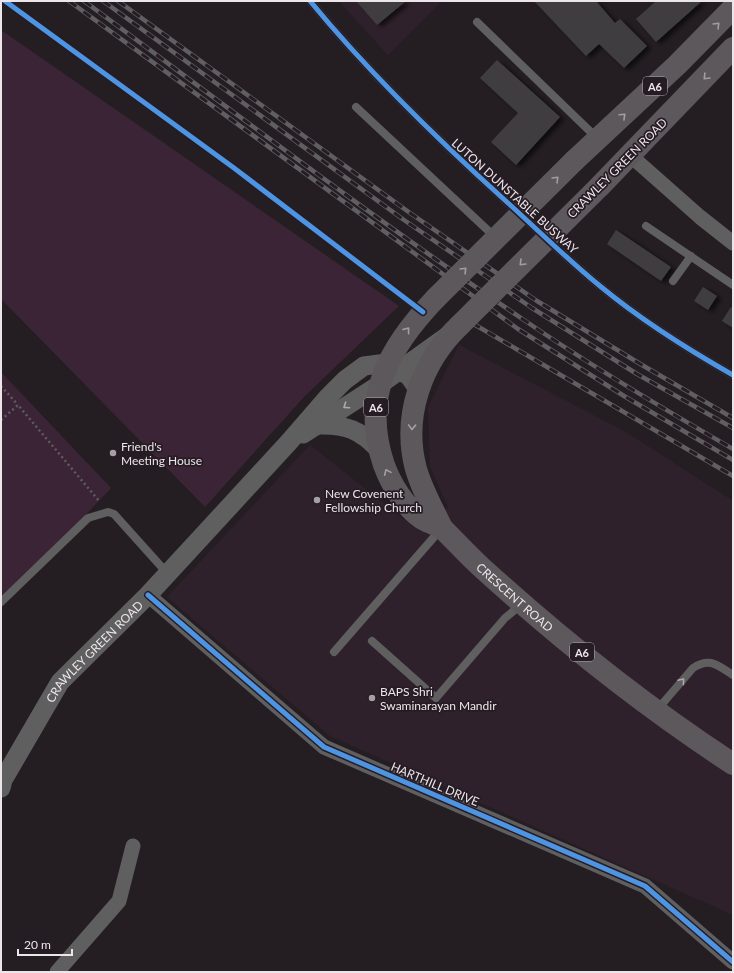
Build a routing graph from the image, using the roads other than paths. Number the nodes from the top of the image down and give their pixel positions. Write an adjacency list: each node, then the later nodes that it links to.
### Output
1 (310, 1): 16 (lane, LUTON DUNSTABLE BUSWAY)
2 (733, 8): 6 (highway, A6, one-way to 2)
3 (477, 22): 6 (lane)
4 (733, 48): 7 (highway, CRAWLEY GREEN ROAD / A6, one-way to 7)
5 (356, 107): 9 (lane)
6 (598, 139): 9 (highway, A6, one-way to 6, bridge)
7 (631, 156): 10 (street); 14 (highway, CRAWLEY GREEN ROAD / A6, one-way to 14, bridge)
8 (646, 226): 11 (lane)
9 (496, 238): 15 (highway, A6, one-way to 9, bridge)
10 (733, 243)
11 (691, 256): 12 (lane); 13 (lane)
12 (673, 281)
13 (733, 285)
14 (454, 331): 15 (street, CRAWLEY GREEN ROAD); 18 (highway, A6)
15 (394, 366): 17 (highway, A6); 18 (street); 20 (street, CRAWLEY GREEN ROAD)
16 (733, 375)
17 (379, 385): 19 (street, CRAWLEY GREEN ROAD, one-way to 19); 21 (highway, A6)
18 (418, 389): 22 (highway, A6, one-way to 22)
19 (318, 425): 20 (street, CRAWLEY GREEN ROAD); 21 (street, CRESCENT ROAD)
20 (289, 442): 23 (street, CRAWLEY GREEN ROAD)
21 (380, 452): 22 (highway, CRESCENT ROAD / A6, one-way to 21)
22 (442, 528): 26 (highway, CRESCENT ROAD / A6); 28 (lane)
23 (167, 573): 24 (street, CRAWLEY GREEN ROAD); 25 (lane)
24 (148, 594): 32 (street, CRAWLEY GREEN ROAD); 34 (street, HARTHILL DRIVE)
25 (1, 602)
26 (522, 603): 27 (lane); 30 (highway, CRESCENT ROAD / A6)
27 (372, 641)
28 (334, 652)
29 (733, 675): 30 (lane, one-way to 29)
30 (656, 711): 31 (highway, CRESCENT ROAD / A6)
31 (733, 764)
32 (1, 788)
33 (133, 846): 35 (street)
34 (733, 962)
35 (57, 972)

